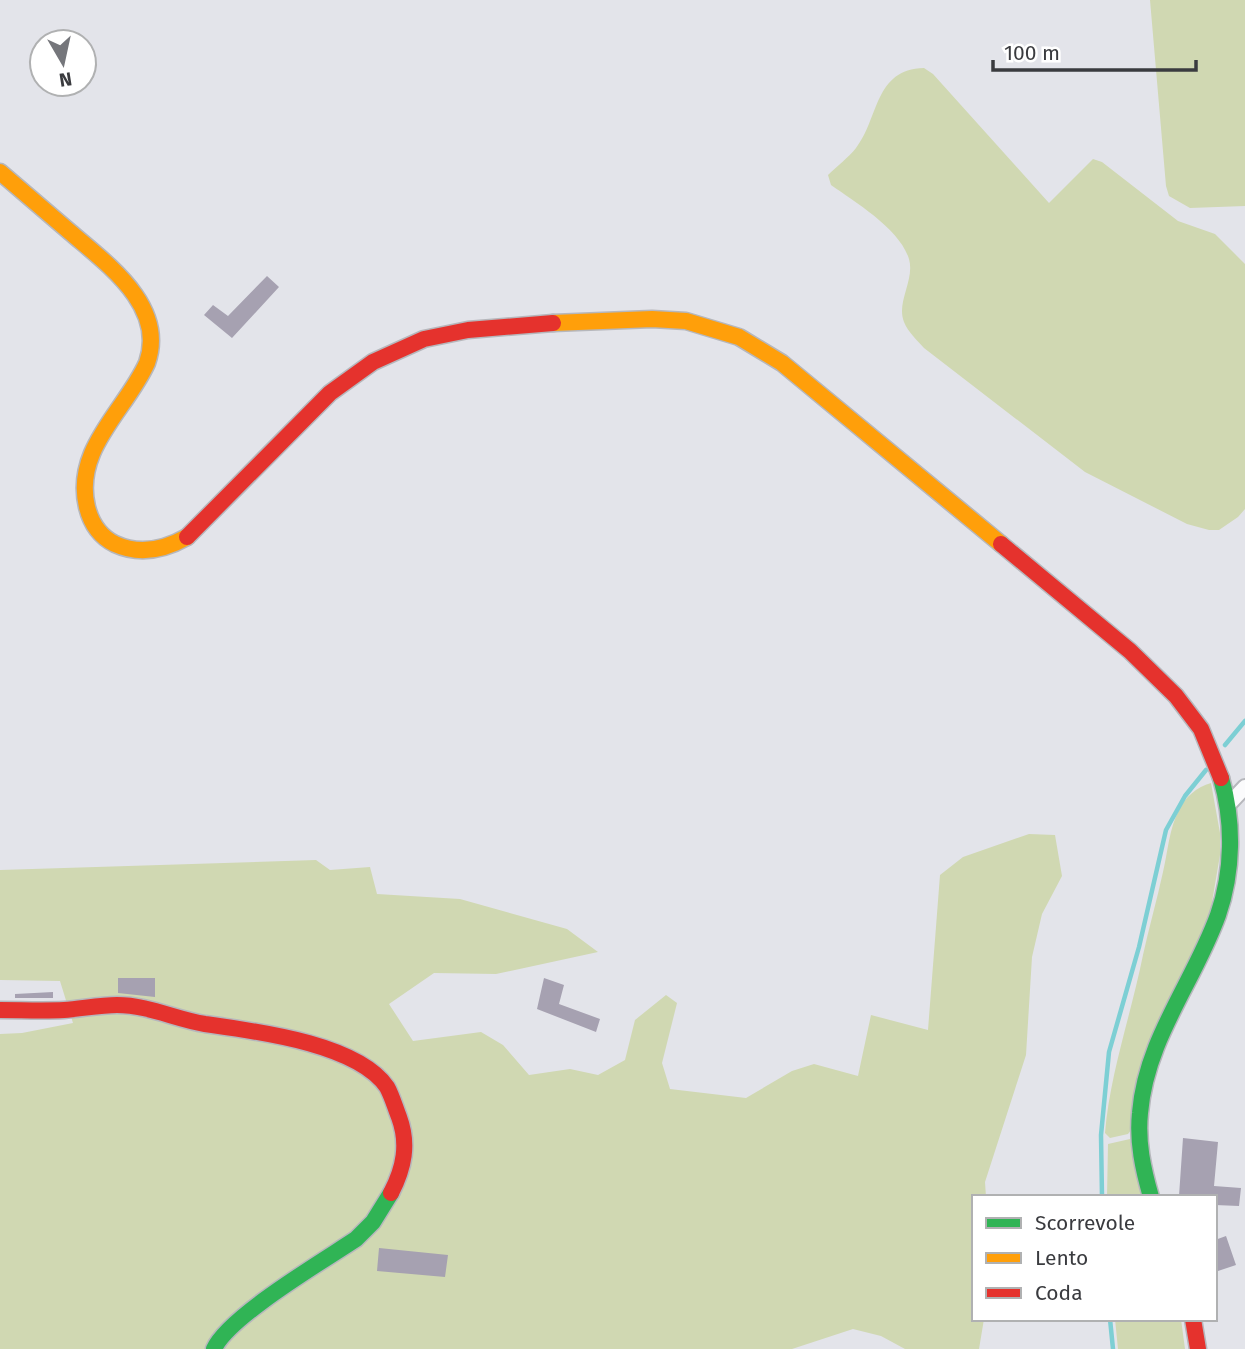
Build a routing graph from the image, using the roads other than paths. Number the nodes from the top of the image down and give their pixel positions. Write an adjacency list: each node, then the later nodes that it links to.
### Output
1 (0, 172): 3 (street)
2 (1245, 787): 3 (street)
3 (1228, 805): 5 (street)
4 (0, 1010): 7 (street)
5 (1150, 1195)
6 (1193, 1321): 8 (street)
7 (214, 1349)
8 (1198, 1349)

